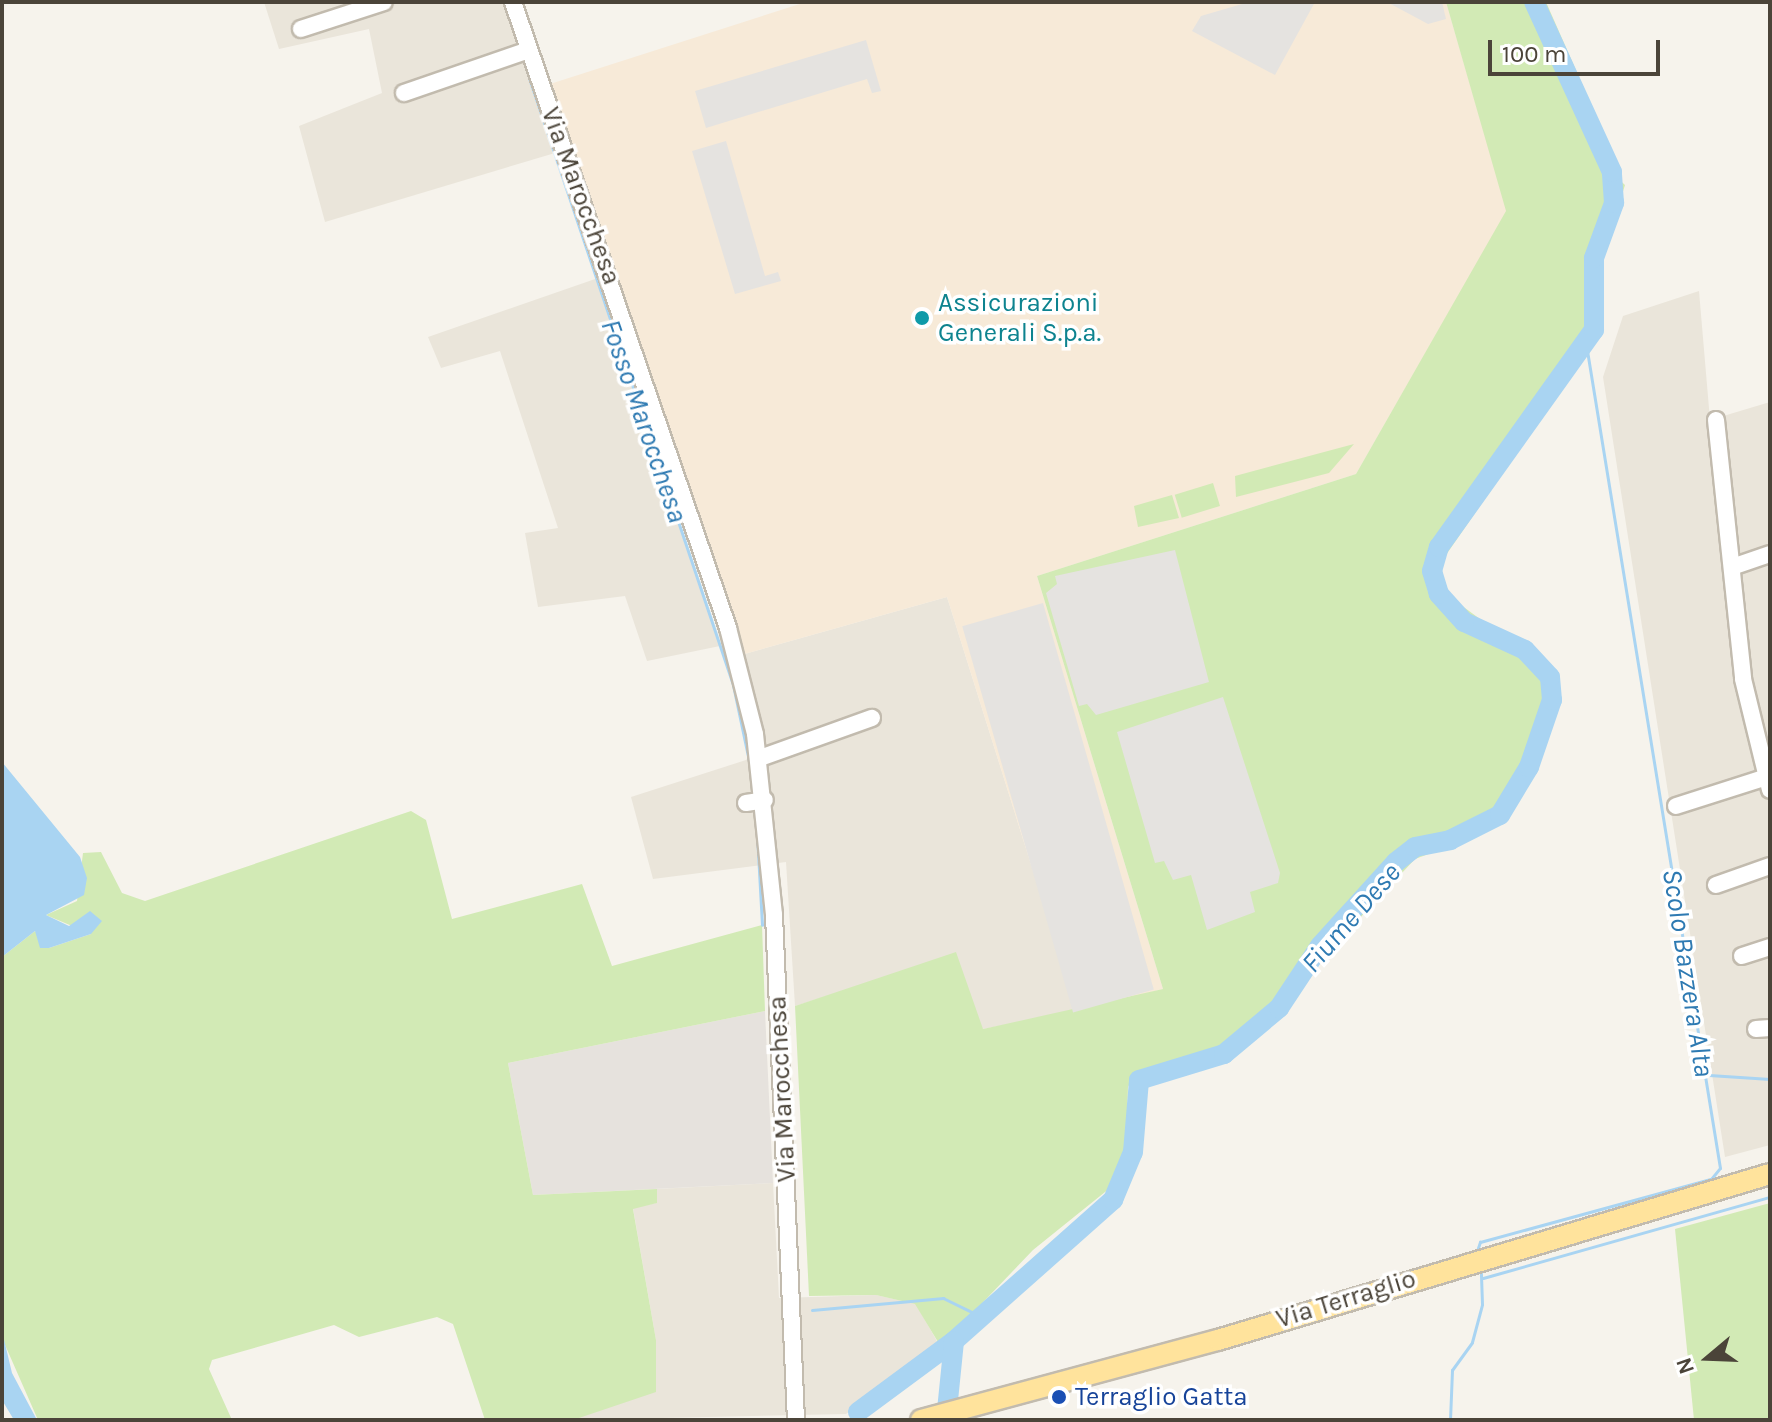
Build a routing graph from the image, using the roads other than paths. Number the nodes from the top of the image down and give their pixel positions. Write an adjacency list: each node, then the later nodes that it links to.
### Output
1 (384, 2): 3 (street)
2 (513, 2): 4 (street, Via Marocchesa)
3 (301, 29)
4 (529, 50): 5 (street); 10 (street, Via Marocchesa)
5 (404, 93)
6 (1716, 420): 8 (street)
7 (1770, 554): 8 (street)
8 (1732, 567): 11 (street)
9 (872, 718): 10 (street)
10 (760, 758): 12 (street, Via Marocchesa)
11 (1769, 781): 14 (street)
12 (765, 800): 13 (street); 22 (street, Via Marocchesa)
13 (746, 803)
14 (1676, 806)
15 (1770, 866): 16 (street)
16 (1716, 885)
17 (1770, 947): 18 (street)
18 (1742, 956)
19 (1770, 1174): 20 (main road, Via Terraglio)
20 (979, 1415): 21 (main road, Via Terraglio)
21 (937, 1418)
22 (796, 1420)

